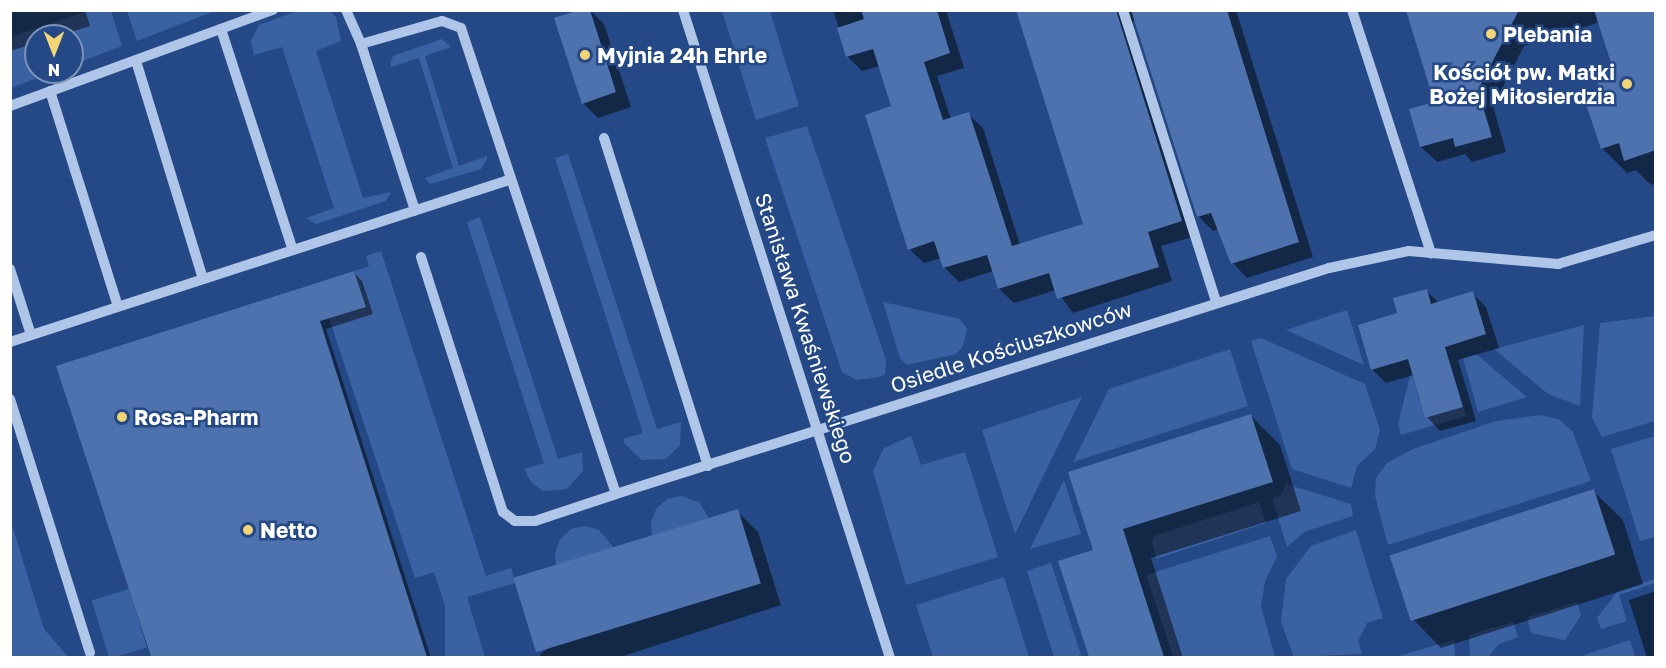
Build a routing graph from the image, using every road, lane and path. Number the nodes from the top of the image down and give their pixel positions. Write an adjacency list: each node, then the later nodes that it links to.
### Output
1 (273, 10): 6 (street)
2 (346, 10): 7 (street)
3 (683, 10): 25 (street, Stanisława Kwaśniewskiego)
4 (1123, 10): 20 (street)
5 (1353, 10): 16 (street)
6 (221, 29): 8 (street); 15 (street)
7 (361, 44): 12 (street); 13 (street)
8 (136, 60): 9 (street); 19 (street)
9 (50, 91): 10 (street); 21 (street)
10 (10, 106)
11 (604, 138): 26 (street)
12 (509, 180): 13 (street); 27 (street)
13 (415, 210): 15 (street)
14 (1656, 235): 16 (street, Osiedle Kościuszkowców)
15 (293, 250): 19 (street)
16 (1431, 253): 20 (street, Osiedle Kościuszkowców)
17 (421, 257): 27 (street, Osiedle Kościuszkowców)
18 (10, 269): 22 (street)
19 (203, 279): 21 (street)
20 (1216, 302): 25 (street, Osiedle Kościuszkowców)
21 (118, 307): 22 (street)
22 (32, 335): 23 (street)
23 (10, 342)
24 (10, 399): 28 (street)
25 (818, 430): 26 (street, Osiedle Kościuszkowców); 29 (street, Stanisława Kwaśniewskiego)
26 (708, 466): 27 (street, Osiedle Kościuszkowców)
27 (616, 494)
28 (90, 653)
29 (890, 657)

